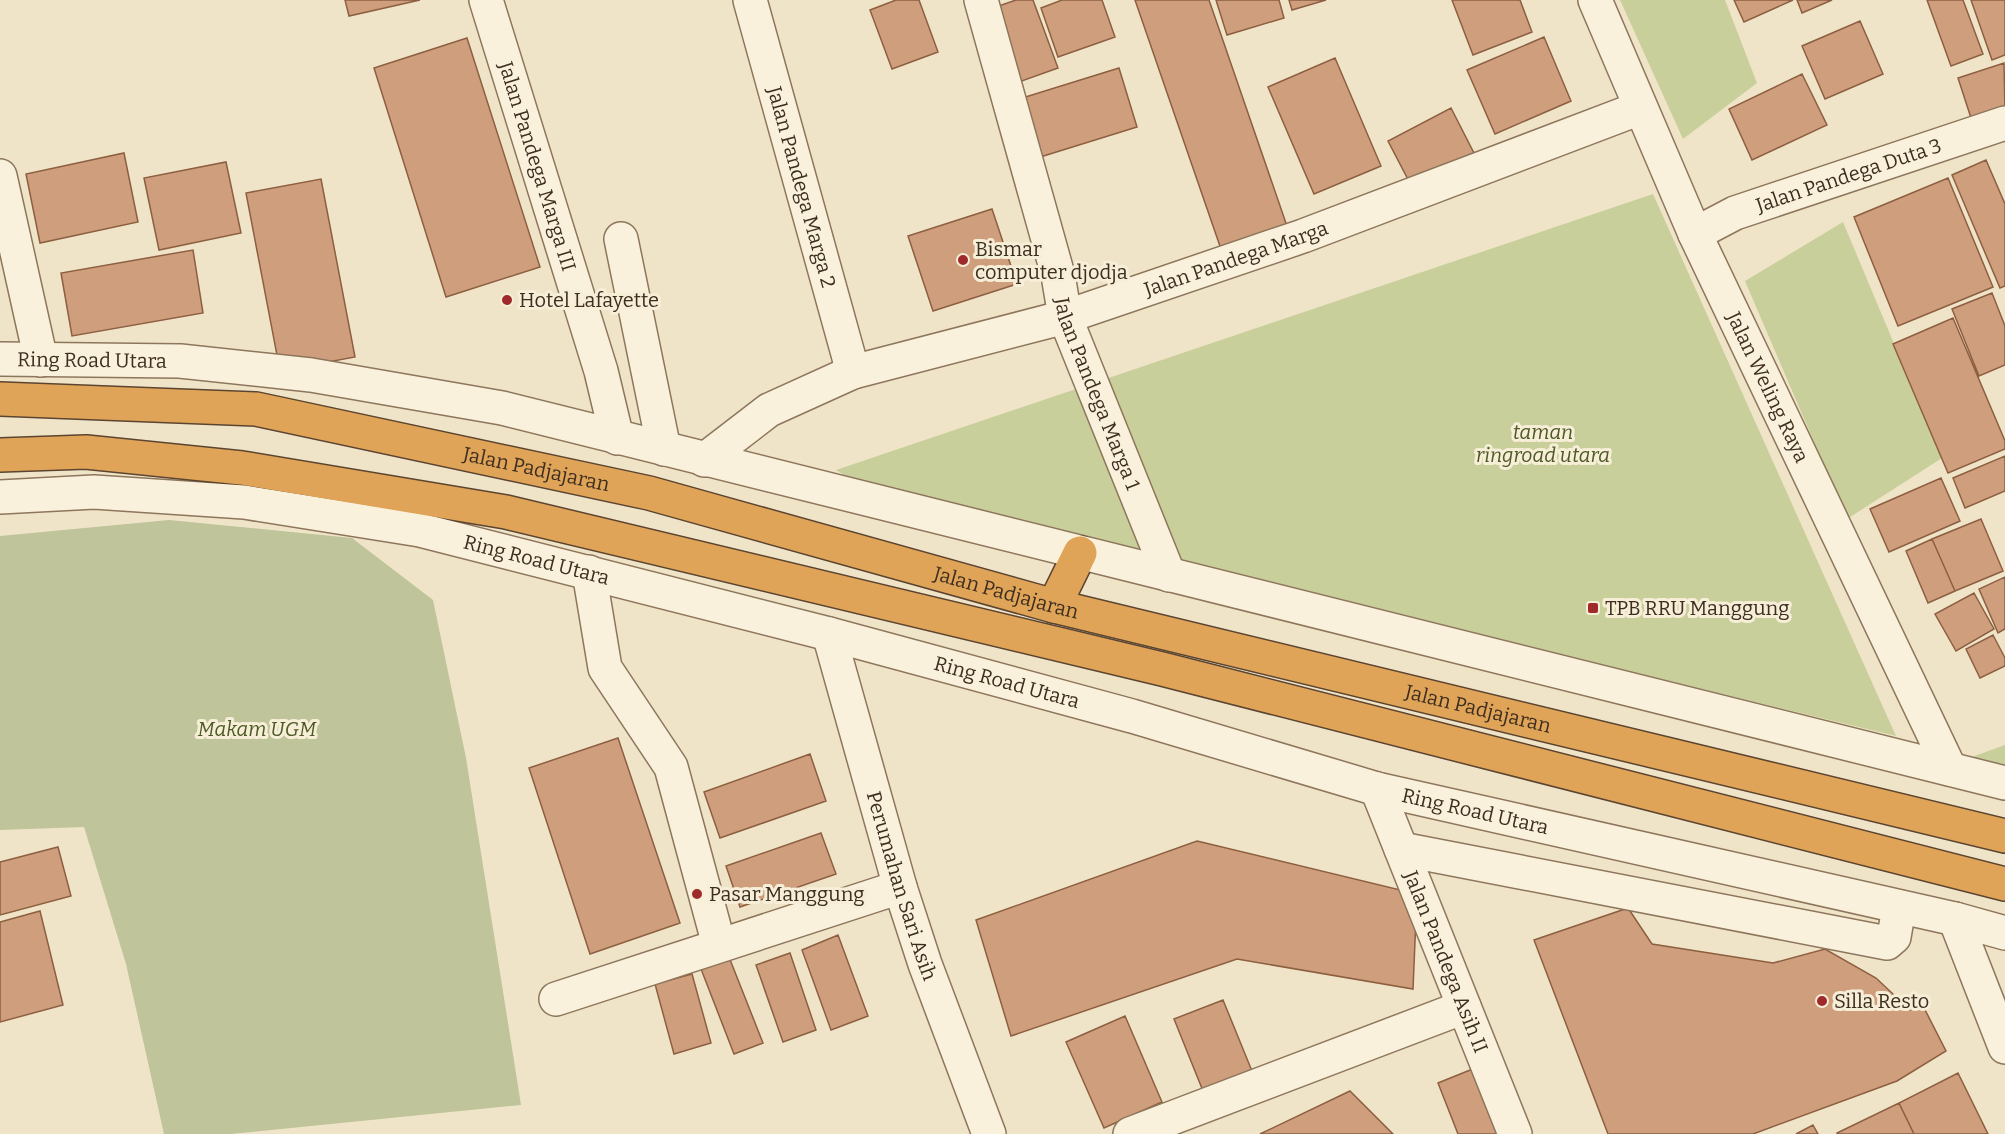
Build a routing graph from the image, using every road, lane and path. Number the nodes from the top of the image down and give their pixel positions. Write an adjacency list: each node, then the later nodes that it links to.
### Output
1 (486, 0): 15 (street, Jalan Pandega Marga III)
2 (750, 0): 13 (street, Jalan Pandega Marga 2)
3 (981, 0): 10 (street, Jalan Pandega Marga 1)
4 (1595, 0): 5 (street, Jalan Weling Raya)
5 (1640, 108): 8 (street, Jalan Weling Raya); 10 (street, Jalan Pandega Marga)
6 (2005, 124): 8 (street, Jalan Pandega Duta 3)
7 (0, 176): 12 (street)
8 (1695, 234): 25 (street, Jalan Weling Raya)
9 (621, 239): 16 (street)
10 (1065, 317): 13 (street, Jalan Pandega Marga); 22 (street, Jalan Pandega Marga 1)
11 (0, 360): 12 (street, Ring Road Utara)
12 (42, 360): 15 (street, Ring Road Utara)
13 (853, 372): 18 (street, Jalan Pandega Marga)
14 (0, 399): 23 (highway, Jalan Padjajaran)
15 (617, 438): 16 (street, Ring Road Utara)
16 (664, 449): 18 (street, Ring Road Utara)
17 (0, 455): 30 (highway, Jalan Padjajaran)
18 (705, 460): 20 (street, Ring Road Utara)
19 (0, 497): 21 (street, Ring Road Utara)
20 (1080, 553): 22 (street, Ring Road Utara); 23 (highway)
21 (589, 572): 24 (street, Ring Road Utara); 35 (street)
22 (1169, 575): 25 (street, Ring Road Utara)
23 (1054, 606): 28 (highway, Jalan Padjajaran)
24 (829, 634): 27 (street, Ring Road Utara); 31 (street, Perumahan Sari Asih)
25 (1950, 769): 26 (street, Ring Road Utara)
26 (2005, 783)
27 (1377, 789): 29 (street, Jalan Pandega Asih II); 32 (street, Ring Road Utara)
28 (2005, 836)
29 (1401, 849): 32 (street); 37 (street, Jalan Pandega Asih II)
30 (2005, 884)
31 (900, 887): 35 (street); 39 (street, Perumahan Sari Asih)
32 (1899, 907): 33 (street, Ring Road Utara)
33 (1955, 919): 34 (street, Ring Road Utara); 38 (street)
34 (2005, 933)
35 (719, 945): 36 (street)
36 (556, 999)
37 (1464, 1007): 40 (street); 41 (street, Jalan Pandega Asih II)
38 (2005, 1047)
39 (988, 1134)
40 (1130, 1134)
41 (1515, 1134)

